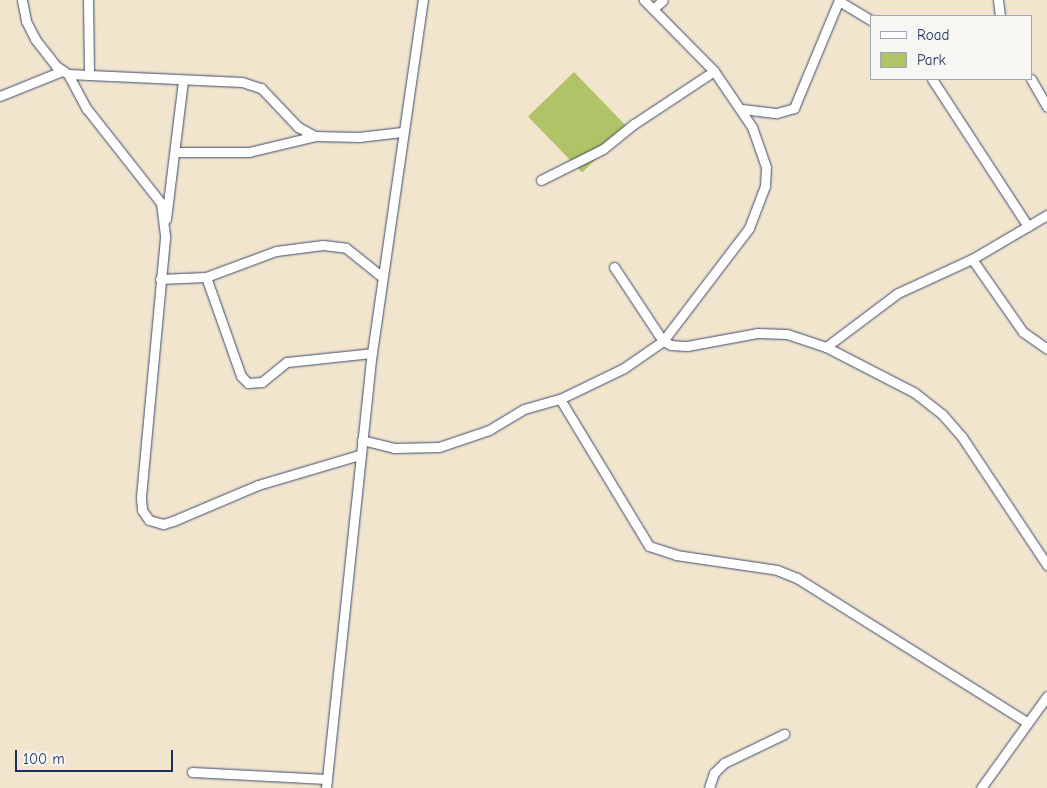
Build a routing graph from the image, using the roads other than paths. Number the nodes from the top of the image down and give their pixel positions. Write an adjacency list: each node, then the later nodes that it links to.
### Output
1 (22, 0): 12 (street)
2 (88, 0): 13 (street)
3 (423, 0): 20 (street)
4 (644, 0): 8 (street)
5 (663, 0): 8 (street)
6 (839, 0): 10 (street); 19 (street)
7 (998, 0): 9 (street)
8 (653, 9): 11 (street)
9 (1000, 15)
10 (870, 19)
11 (714, 72): 19 (street); 23 (street)
12 (65, 73): 13 (street); 17 (street); 25 (street)
13 (89, 75): 14 (street)
14 (183, 80): 21 (street); 22 (street)
15 (933, 80): 26 (street)
16 (1032, 80): 18 (street)
17 (0, 96)
18 (1047, 107)
19 (742, 109): 32 (street)
20 (402, 132): 21 (street); 29 (street)
21 (315, 136): 22 (street)
22 (175, 152): 25 (street)
23 (541, 180)
24 (1047, 215): 26 (street)
25 (165, 226): 31 (street)
26 (1028, 226): 27 (street)
27 (972, 259): 33 (street); 34 (street)
28 (614, 267): 32 (street)
29 (382, 276): 30 (street); 35 (street)
30 (206, 277): 31 (street); 35 (street)
31 (160, 279): 38 (street)
32 (663, 341): 33 (street); 36 (street)
33 (826, 347): 39 (street)
34 (1047, 349)
35 (372, 353): 37 (street)
36 (560, 399): 37 (street); 41 (street)
37 (362, 440): 38 (street)
38 (360, 455): 44 (street)
39 (1047, 564)
40 (1047, 696): 41 (street)
41 (1027, 722): 45 (street)
42 (784, 734): 46 (street)
43 (192, 772): 44 (street)
44 (327, 784)
45 (987, 786)
46 (709, 788)

